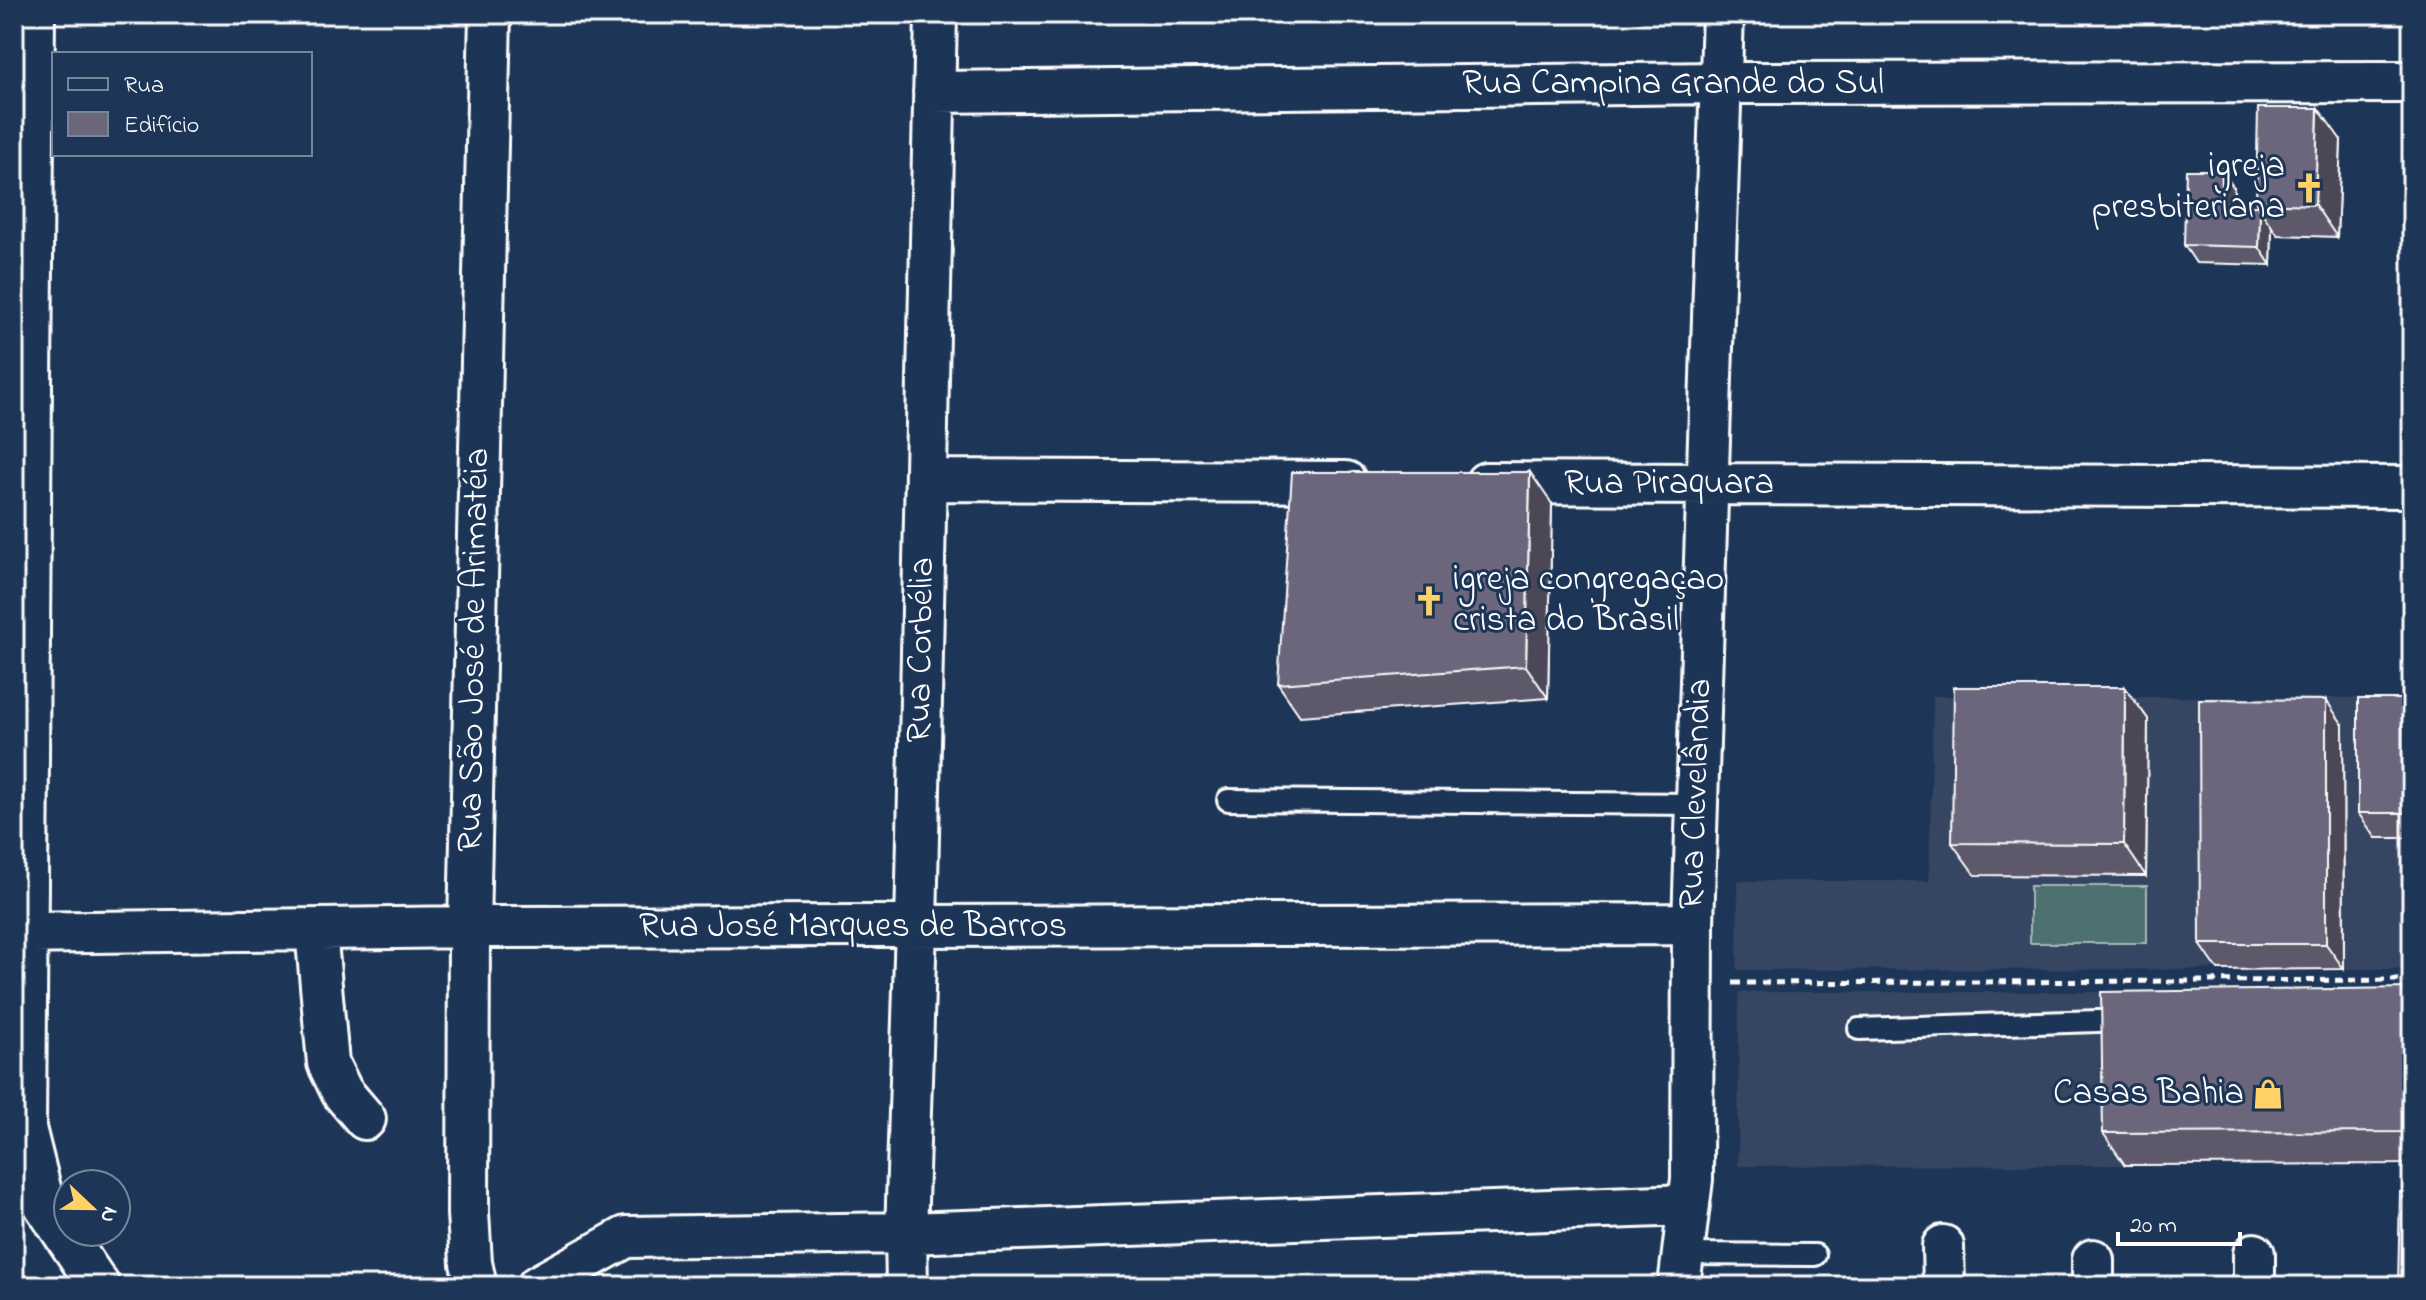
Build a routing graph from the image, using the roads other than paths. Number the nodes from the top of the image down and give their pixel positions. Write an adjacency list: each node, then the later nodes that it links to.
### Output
1 (34, 14): 19 (street)
2 (490, 14): 16 (street, Rua São José de Arimatéia)
3 (936, 14): 7 (street, Rua Corbélia)
4 (1723, 14): 6 (street, Rua Clevelândia)
5 (2412, 82): 6 (street, Rua Campina Grande do Sul)
6 (1721, 83): 7 (street, Rua Campina Grande do Sul); 11 (street, Rua Clevelândia)
7 (934, 92): 8 (street, Rua Corbélia)
8 (926, 480): 9 (street); 17 (street, Rua Corbélia)
9 (1388, 482)
10 (1452, 483): 11 (street, Rua Piraquara)
11 (1707, 484): 12 (street, Rua Piraquara); 14 (street, Rua Clevelândia)
12 (2412, 487)
13 (1228, 800): 14 (lane)
14 (1697, 804): 15 (street, Rua Clevelândia)
15 (1693, 924): 17 (street, Rua José Marques de Barros); 23 (street, Rua Clevelândia)
16 (469, 927): 17 (street, Rua José Marques de Barros); 18 (street, Rua José Marques de Barros); 29 (street, Rua São José de Arimatéia)
17 (916, 927): 24 (street, Rua Corbélia)
18 (316, 930): 19 (street, Rua José Marques de Barros); 22 (street)
19 (20, 933): 28 (street)
20 (2144, 1020): 21 (lane)
21 (1859, 1029)
22 (365, 1119)
23 (1689, 1205): 24 (street); 27 (street, Rua Clevelândia)
24 (906, 1233): 30 (street); 31 (street, Rua Corbélia)
25 (1943, 1246): 32 (street)
26 (1815, 1255): 27 (lane)
27 (1681, 1270)
28 (99, 1286)
29 (476, 1286)
30 (538, 1286)
31 (907, 1286)
32 (1944, 1286)

